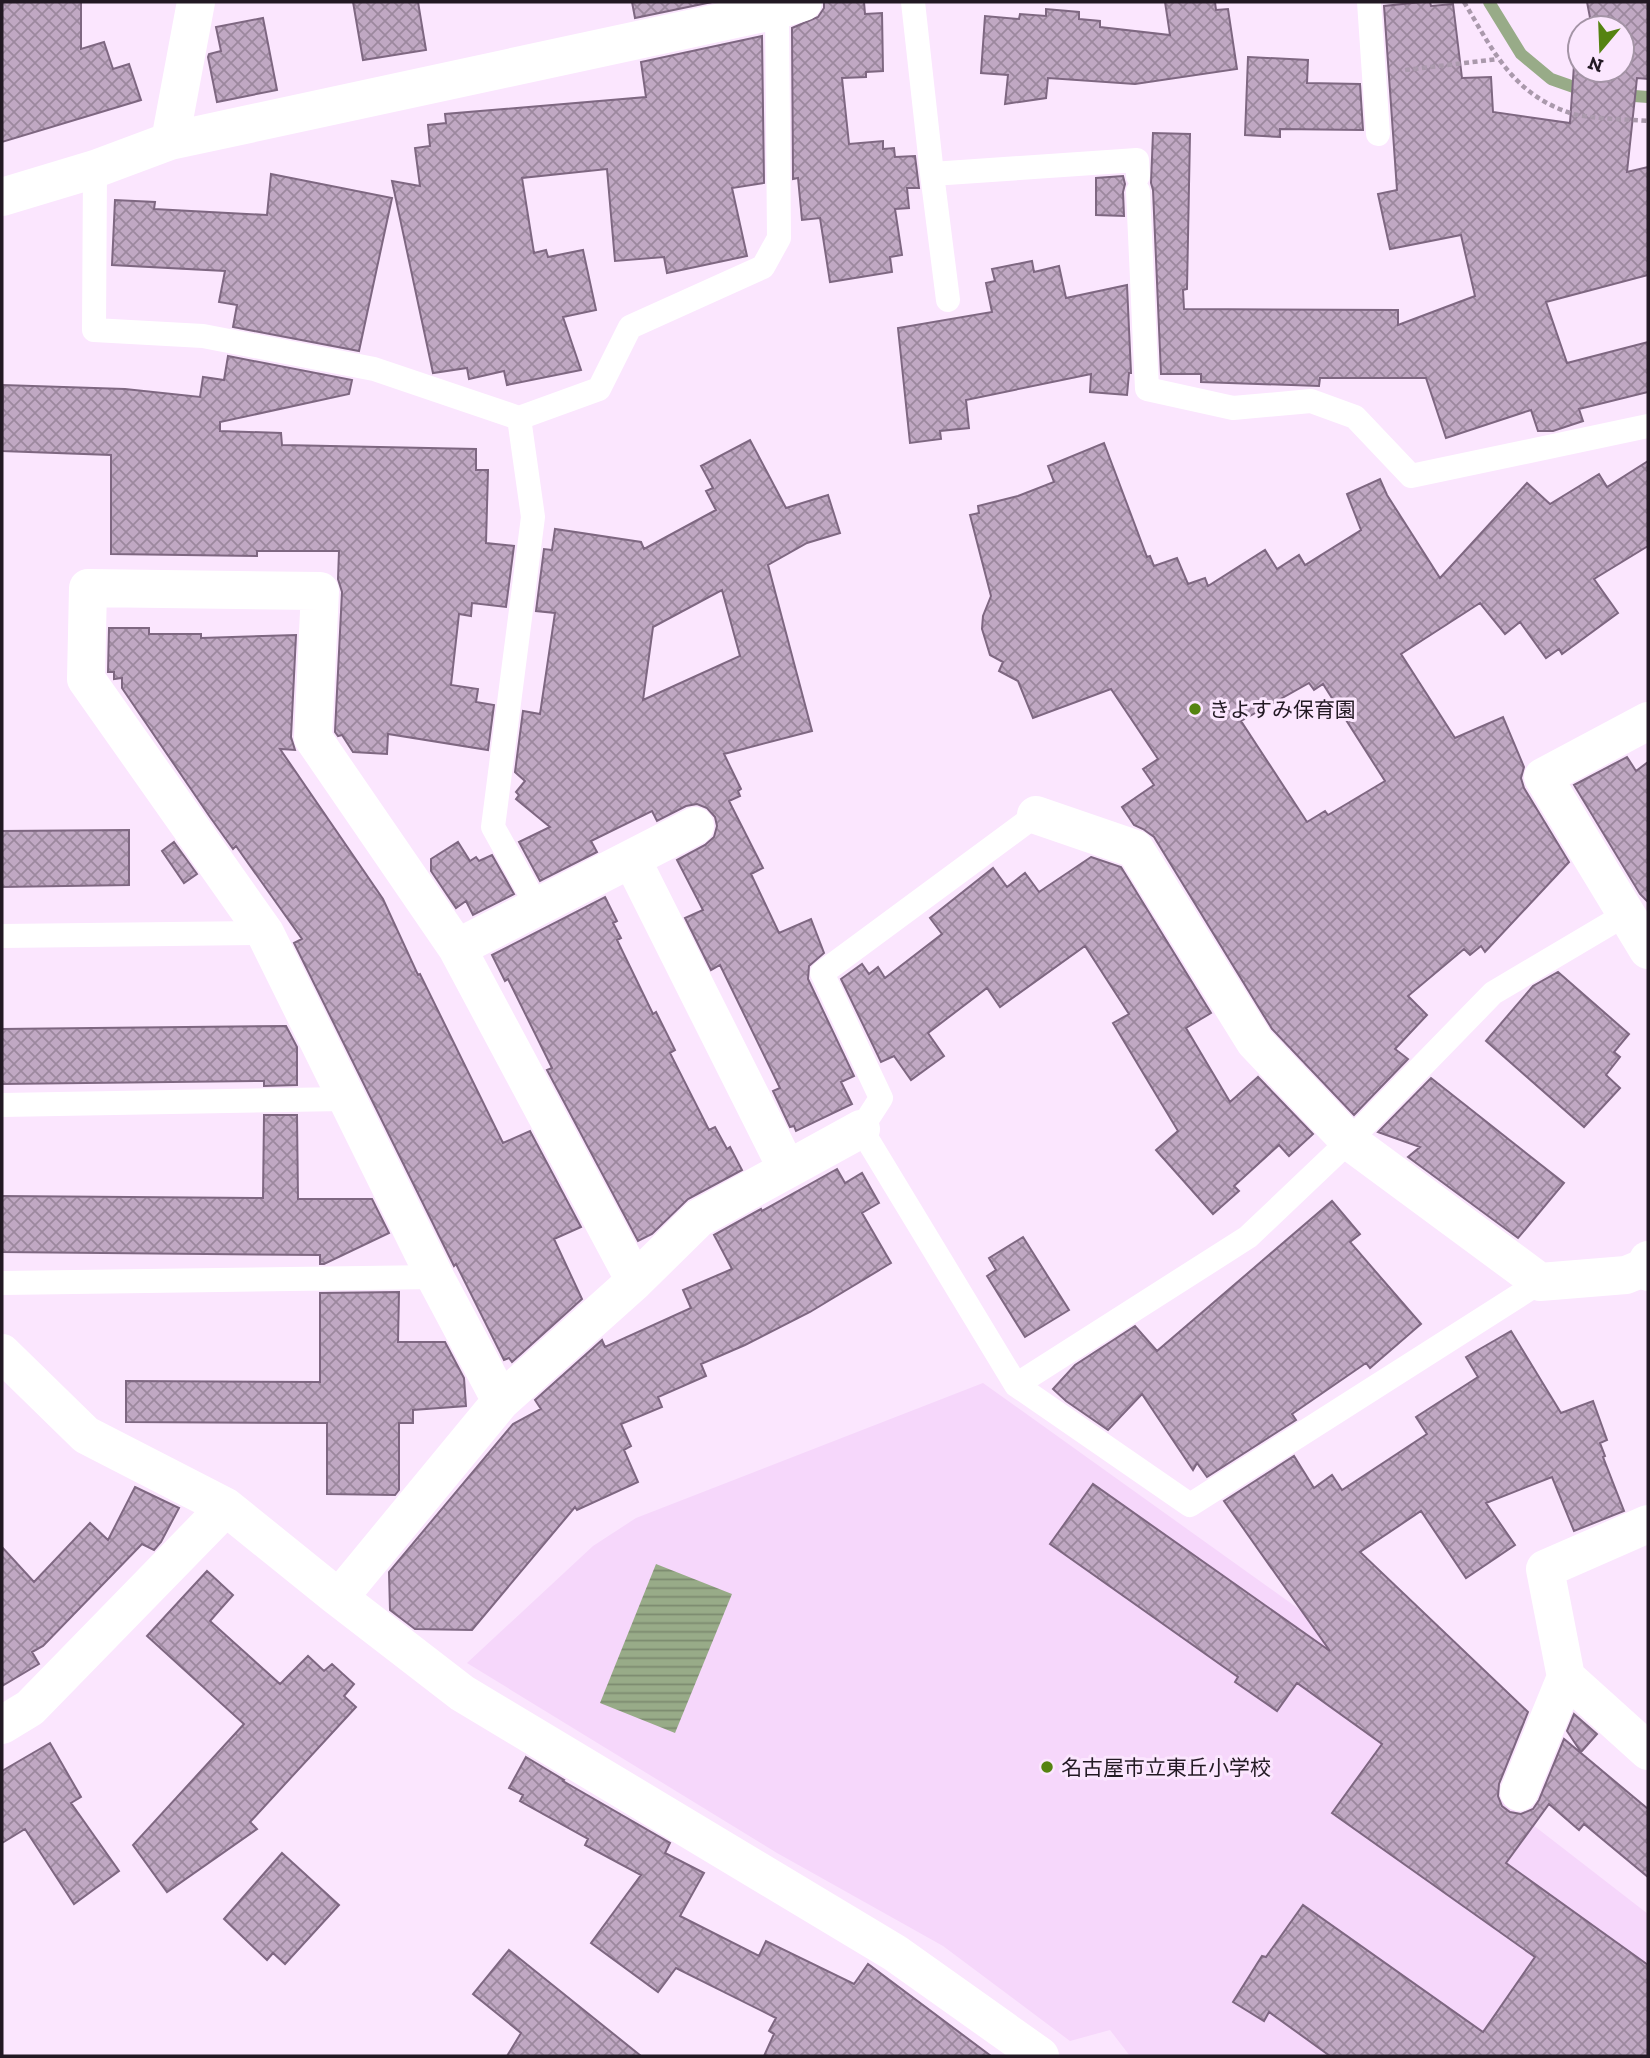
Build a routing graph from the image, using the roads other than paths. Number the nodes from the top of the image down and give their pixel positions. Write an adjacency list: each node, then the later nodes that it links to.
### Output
1 (196, 2): 6 (street)
2 (913, 2): 8 (lane)
3 (1369, 2): 5 (lane)
4 (790, 6): 6 (street); 11 (lane)
5 (1378, 134)
6 (170, 141): 7 (street)
7 (95, 169): 9 (street); 11 (lane)
8 (932, 174): 10 (lane); 12 (lane)
9 (2, 197)
10 (948, 300)
11 (519, 418): 17 (lane)
12 (1648, 426)
13 (1648, 720): 18 (street)
14 (1036, 814): 25 (lane); 26 (street)
15 (695, 826): 16 (street)
16 (632, 860): 17 (street); 27 (street)
17 (537, 906): 21 (street)
18 (1628, 913): 22 (street); 26 (lane)
19 (265, 933): 20 (lane); 21 (street); 23 (street)
20 (2, 936)
21 (457, 948): 32 (street)
22 (1648, 950)
23 (345, 1099): 24 (lane); 31 (street)
24 (2, 1105)
25 (861, 1129): 27 (street); 36 (lane)
26 (1349, 1141): 33 (street); 36 (lane)
27 (787, 1169): 32 (street)
28 (1648, 1260): 29 (street)
29 (1648, 1266): 30 (street); 33 (street)
30 (1648, 1272)
31 (435, 1277): 34 (lane); 37 (street)
32 (635, 1281): 37 (street)
33 (1540, 1282): 36 (lane)
34 (2, 1283)
35 (2, 1353): 38 (street)
36 (1016, 1385)
37 (501, 1401): 40 (street)
38 (226, 1507): 40 (street); 42 (street)
39 (1648, 1524): 41 (street)
40 (335, 1595): 45 (street)
41 (1566, 1677): 43 (street); 44 (street)
42 (2, 1725)
43 (1648, 1751)
44 (1519, 1792)
45 (1040, 2056)

